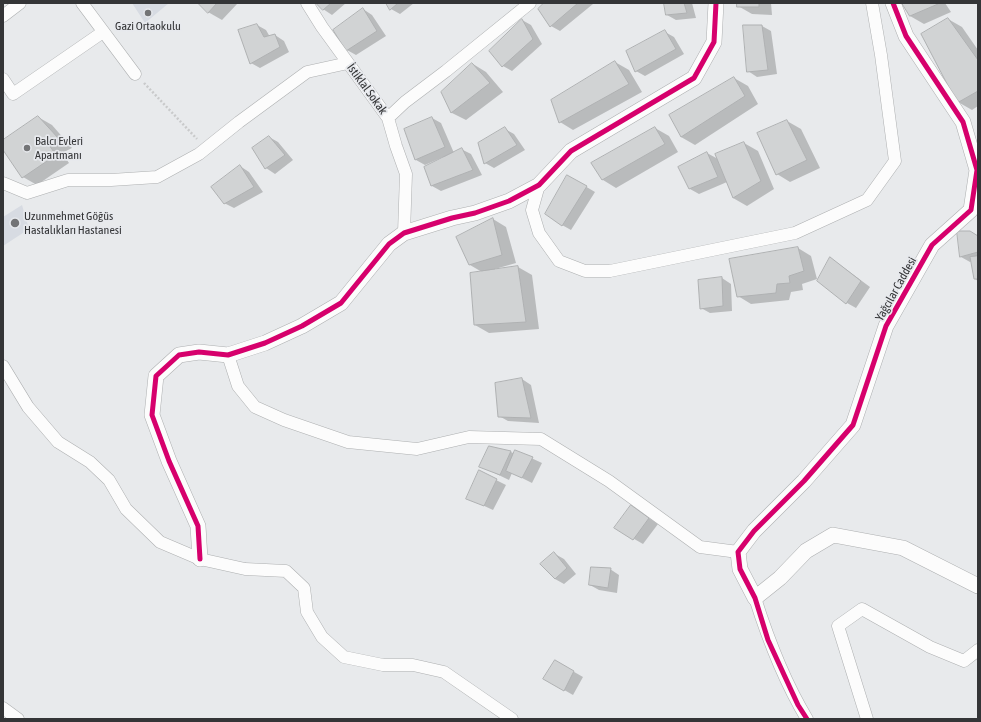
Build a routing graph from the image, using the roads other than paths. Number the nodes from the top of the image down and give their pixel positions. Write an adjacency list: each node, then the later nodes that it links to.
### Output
1 (20, 3): 8 (street)
2 (82, 3): 9 (street)
3 (307, 3): 10 (street, İstiklal Sokak)
4 (530, 3): 13 (street)
5 (716, 3): 15 (street)
6 (872, 3): 15 (street)
7 (893, 3): 19 (street, Yağcılar Caddesi)
8 (3, 16)
9 (103, 32): 11 (street); 12 (street)
10 (348, 63): 13 (street, İstiklal Sokak); 14 (street)
11 (135, 74)
12 (3, 79)
13 (388, 118): 16 (street, İstiklal Sokak)
14 (3, 182)
15 (539, 185): 16 (street)
16 (404, 233): 17 (street)
17 (228, 355): 19 (street); 20 (street)
18 (3, 366): 20 (street)
19 (738, 552): 22 (street)
20 (200, 559): 25 (street)
21 (978, 586): 22 (street)
22 (755, 598): 29 (street)
23 (978, 650): 30 (street)
24 (3, 708): 26 (street)
25 (496, 708): 27 (street); 28 (street)
26 (18, 719)
27 (507, 719)
28 (512, 719)
29 (807, 719)
30 (867, 719)

